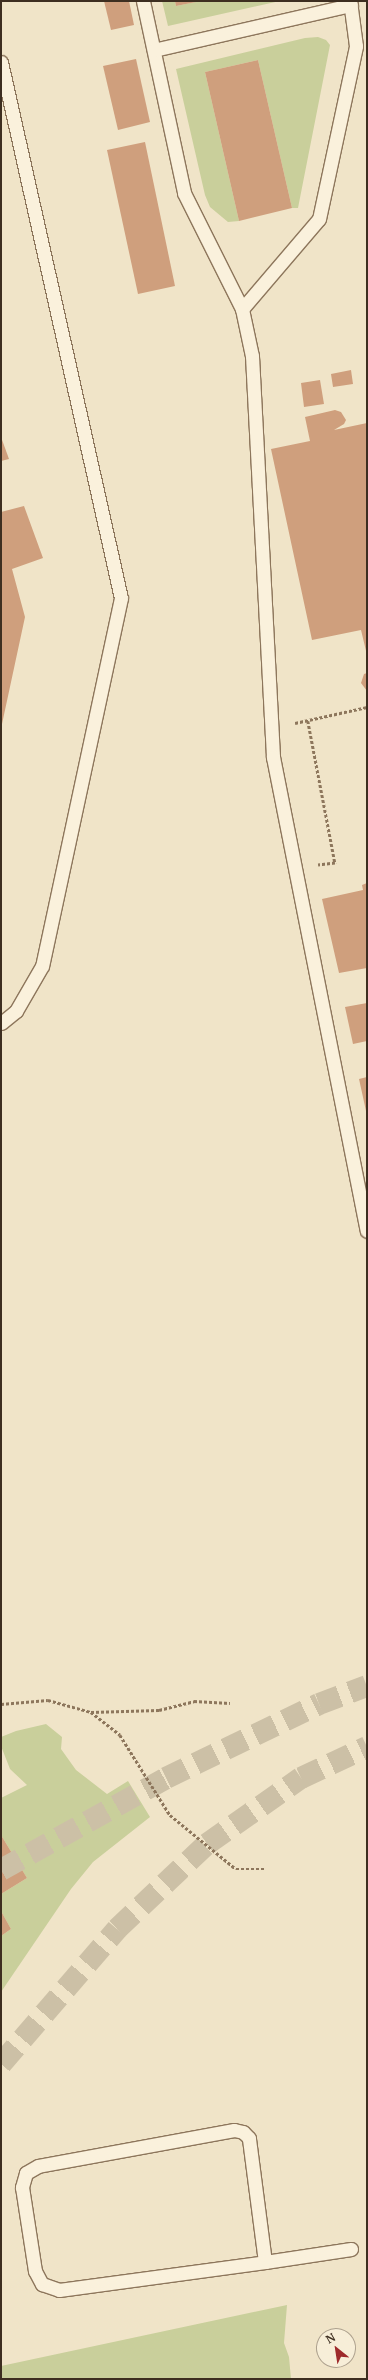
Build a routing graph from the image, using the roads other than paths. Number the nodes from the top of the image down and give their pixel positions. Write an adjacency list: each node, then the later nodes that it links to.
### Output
1 (143, 1): 3 (lane)
2 (350, 3): 3 (lane); 5 (lane)
3 (154, 50): 5 (lane)
4 (1, 62): 6 (lane)
5 (242, 309): 7 (lane)
6 (1, 1023)
7 (367, 1231)
8 (351, 2249): 9 (lane)
9 (265, 2262): 9 (lane)

